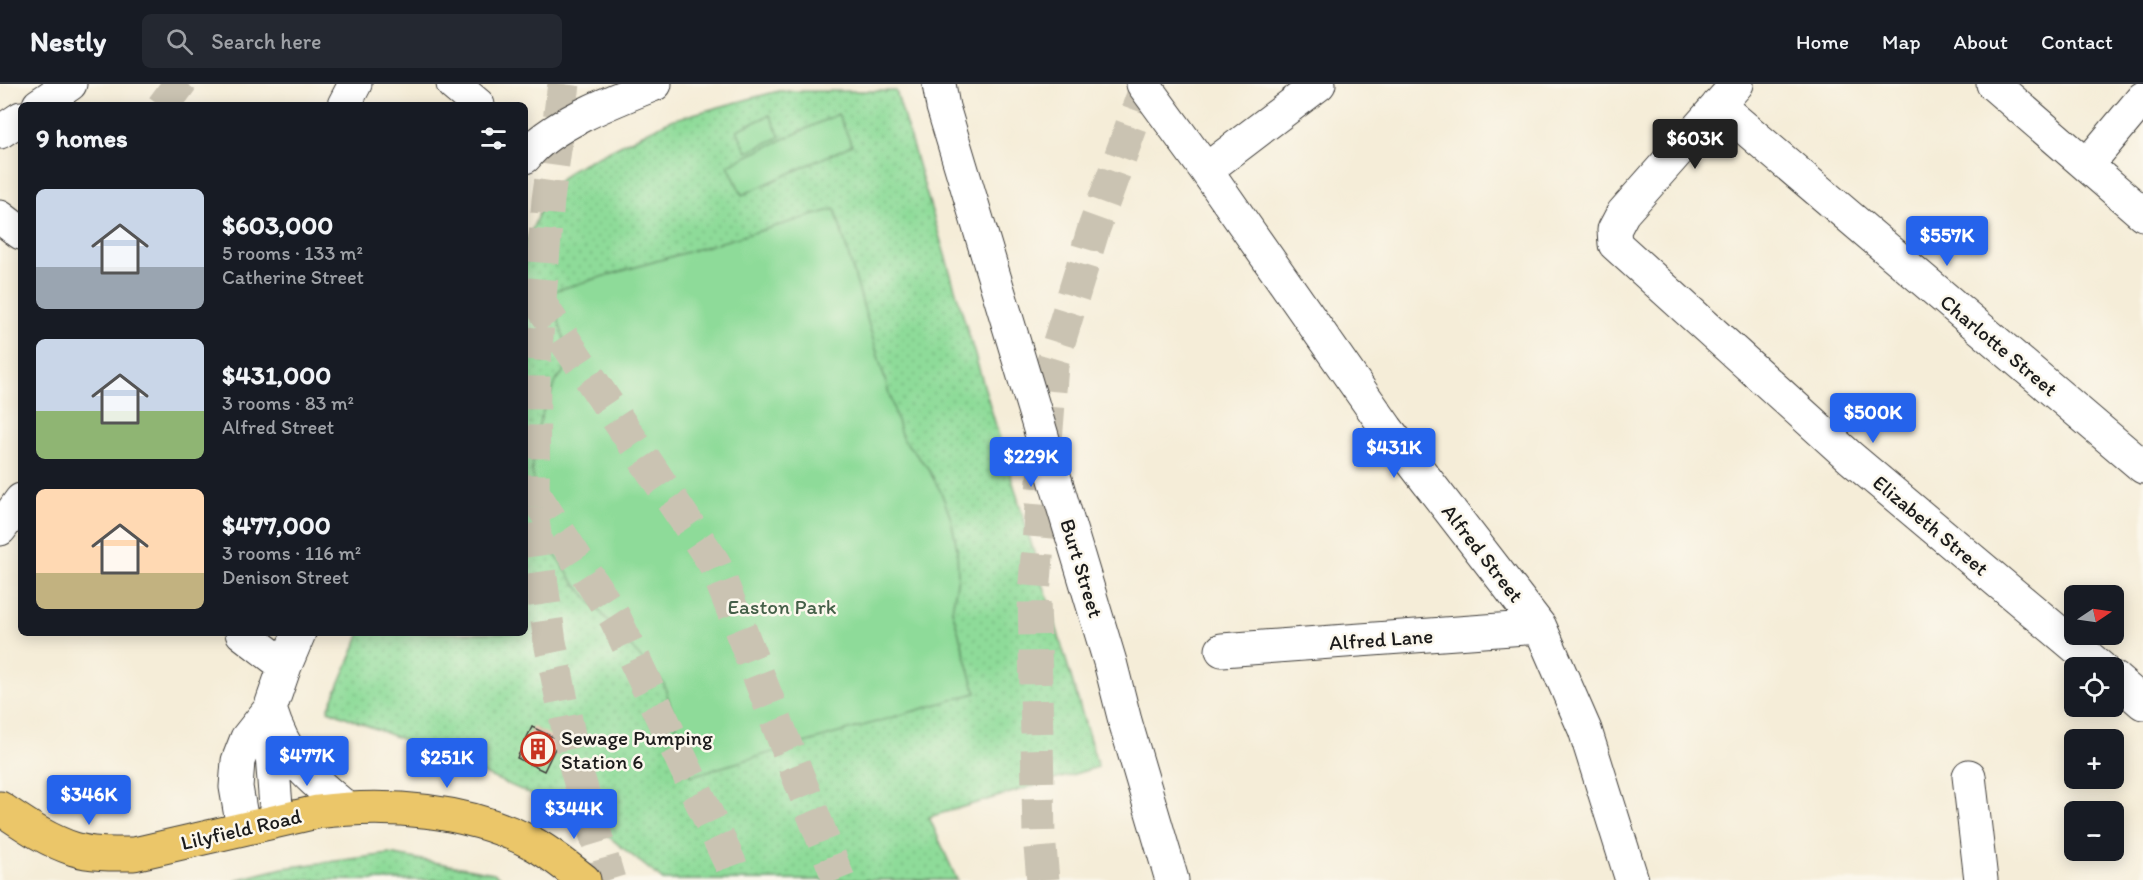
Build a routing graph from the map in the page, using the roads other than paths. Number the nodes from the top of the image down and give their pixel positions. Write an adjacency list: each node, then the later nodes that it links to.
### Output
1 (70, 84): 11 (street)
2 (355, 84): 12 (street)
3 (453, 84): 13 (street)
4 (655, 84): 16 (street)
5 (939, 84): 38 (street, Burt Street)
6 (1143, 84): 18 (street, Alfred Street)
7 (1319, 84): 18 (street)
8 (1993, 84): 17 (street)
9 (1728, 95): 22 (street, Charlotte Street); 29 (street, Elizabeth Street)
10 (2143, 98): 17 (street)
11 (43, 102)
12 (346, 102)
13 (474, 102)
14 (18, 120): 15 (street)
15 (0, 132)
16 (528, 149)
17 (2087, 165): 19 (street)
18 (1206, 170): 25 (street, Alfred Street)
19 (2143, 214)
20 (0, 217): 21 (street)
21 (18, 231)
22 (2143, 467)
23 (18, 504): 24 (street)
24 (0, 529)
25 (1540, 627): 28 (street, Alfred Lane); 39 (street, Alfred Street)
26 (246, 636): 30 (street)
27 (298, 636): 30 (street)
28 (1222, 650)
29 (2088, 657)
30 (285, 666): 31 (street)
31 (274, 720): 34 (street); 35 (street); 36 (street)
32 (1969, 776): 40 (street)
33 (0, 808): 36 (main road, Lilyfield Road)
34 (346, 808): 35 (main road, Lilyfield Road); 37 (main road, Lilyfield Road)
35 (278, 820): 36 (main road, Lilyfield Road)
36 (243, 828)
37 (584, 880)
38 (1172, 880)
39 (1632, 880)
40 (1981, 880)

